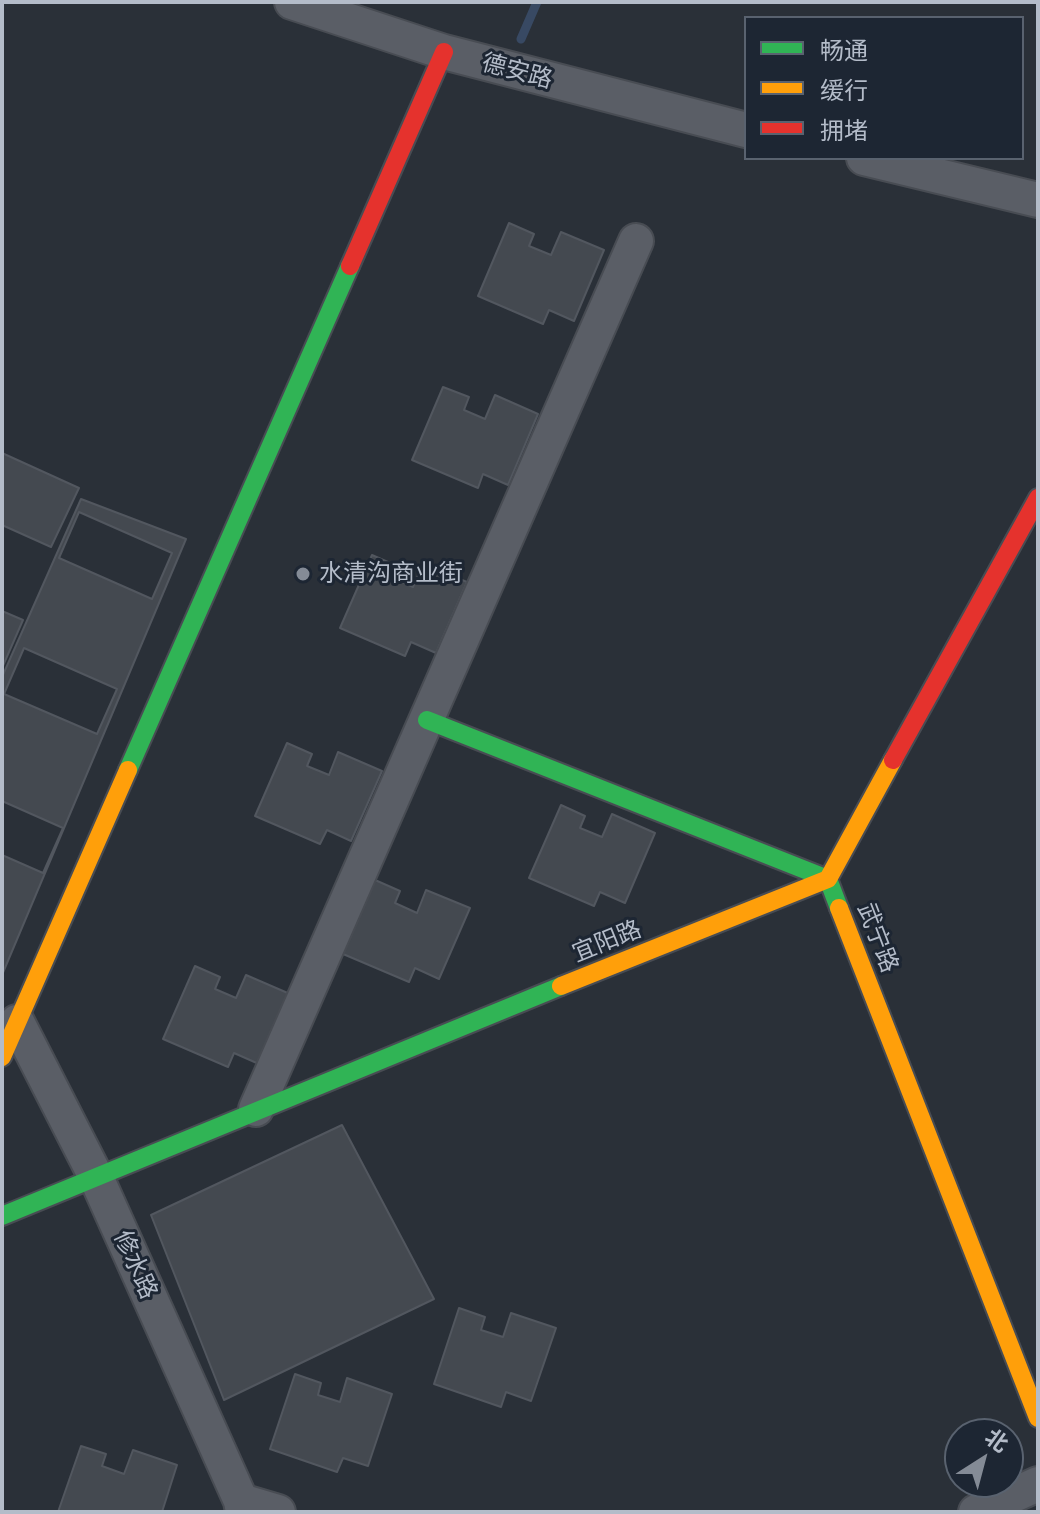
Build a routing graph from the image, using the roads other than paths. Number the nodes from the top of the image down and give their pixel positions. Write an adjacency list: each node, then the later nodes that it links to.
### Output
1 (292, 2): 2 (street, 德安路)
2 (444, 52): 3 (street, 德安路); 10 (street)
3 (744, 129)
4 (872, 160): 5 (street)
5 (1038, 200)
6 (636, 241): 8 (street)
7 (1038, 498): 9 (street)
8 (427, 720): 9 (street); 12 (street)
9 (828, 879): 12 (street, 宜阳路); 15 (street, 武宁路)
10 (17, 1022): 11 (street); 13 (street, 修水路)
11 (2, 1057)
12 (256, 1109): 13 (street, 宜阳路)
13 (96, 1177): 14 (street, 宜阳路); 17 (street, 修水路)
14 (2, 1216)
15 (1038, 1418)
16 (1038, 1484): 19 (street)
17 (242, 1506): 18 (street)
18 (278, 1512)
19 (976, 1512)

